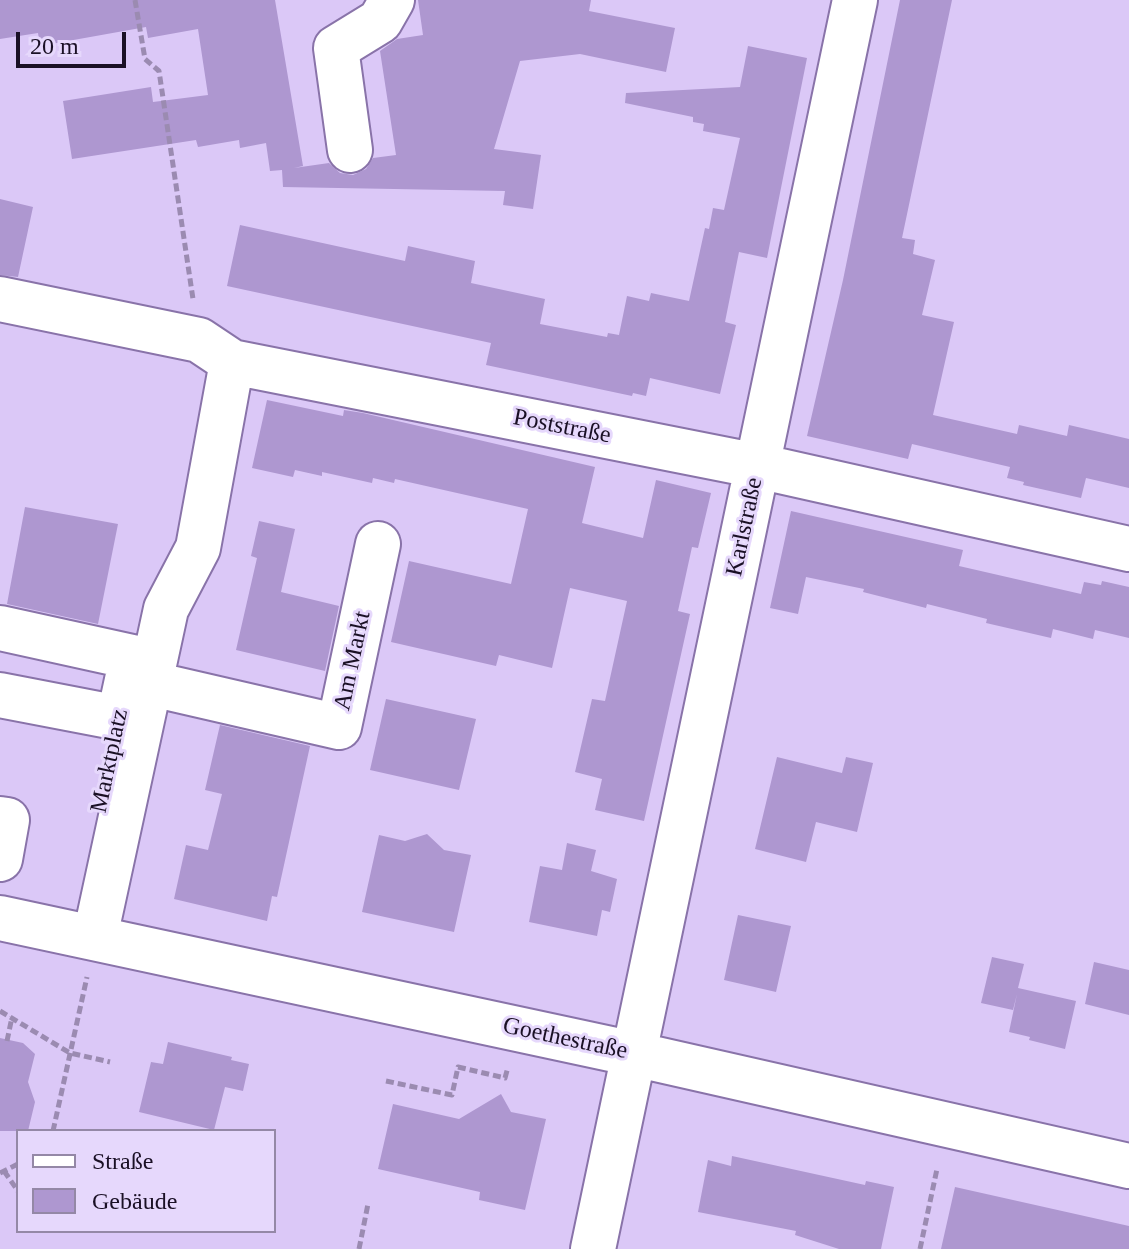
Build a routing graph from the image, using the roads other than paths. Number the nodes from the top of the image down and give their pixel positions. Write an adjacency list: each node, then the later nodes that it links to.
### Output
1 (392, 0): 3 (street)
2 (855, 0): 6 (street, Karlstraße)
3 (350, 150)
4 (0, 299): 5 (street, Poststraße)
5 (215, 351): 6 (street, Poststraße); 10 (street)
6 (758, 466): 8 (street, Poststraße); 17 (street, Karlstraße)
7 (378, 544): 10 (street, Am Markt)
8 (1129, 549)
9 (0, 630): 10 (street)
10 (139, 688): 11 (street); 14 (street, Marktplatz); 16 (street)
11 (0, 695)
12 (0, 819): 13 (street)
13 (0, 859)
14 (0, 902)
15 (0, 918): 16 (street, Goethestraße)
16 (91, 955): 17 (street, Goethestraße)
17 (634, 1054): 18 (street, Goethestraße); 19 (street, Karlstraße)
18 (1129, 1166)
19 (593, 1249)

